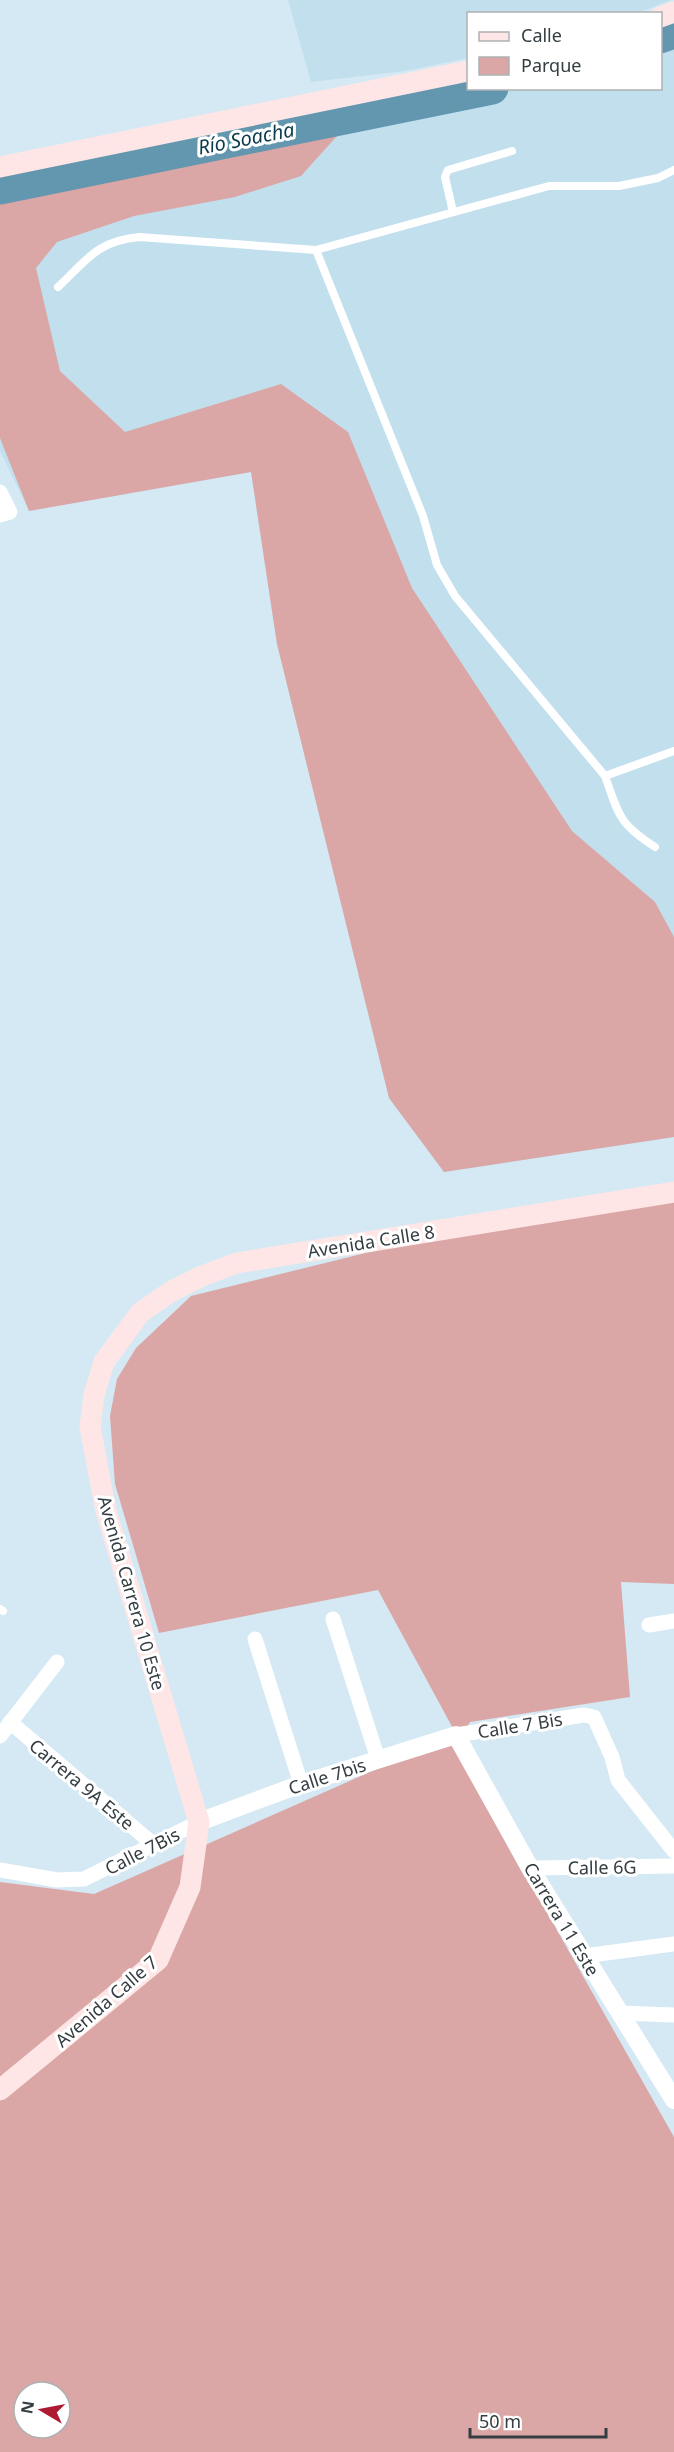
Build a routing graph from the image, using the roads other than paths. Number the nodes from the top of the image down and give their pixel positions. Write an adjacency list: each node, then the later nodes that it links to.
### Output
1 (467, 71): 3 (main road)
2 (512, 151): 5 (lane)
3 (0, 166)
4 (674, 170): 5 (lane)
5 (453, 212): 6 (lane)
6 (316, 250): 7 (lane); 11 (lane)
7 (58, 287)
8 (0, 492): 9 (street)
9 (5, 513)
10 (674, 751): 11 (lane)
11 (605, 776): 12 (lane)
12 (655, 847)
13 (674, 1192): 14 (main road, Avenida Calle 8)
14 (104, 1362): 25 (main road, Avenida Carrera 10 Este)
15 (333, 1619): 23 (street)
16 (674, 1621): 17 (street)
17 (649, 1625)
18 (255, 1639): 24 (street)
19 (57, 1662): 20 (street)
20 (10, 1722): 22 (street); 26 (street, Carrera 9A Este)
21 (456, 1735): 23 (street, Calle 7bis); 27 (street, Calle 7 Bis); 29 (street, Carrera 11 Este)
22 (0, 1736)
23 (378, 1759): 24 (street, Calle 7bis)
24 (301, 1784): 25 (street, Calle 7bis)
25 (199, 1822): 26 (street, Calle 7Bis); 35 (main road, Avenida Calle 7)
26 (154, 1845): 30 (street, Calle 7Bis)
27 (674, 1851)
28 (674, 1866): 29 (street, Calle 6G)
29 (530, 1868): 32 (street, Carrera 11 Este)
30 (0, 1870)
31 (674, 1944): 32 (street)
32 (584, 1956): 33 (street, Carrera 11 Este)
33 (619, 2013): 34 (street); 36 (street, Carrera 11 Este)
34 (674, 2016)
35 (0, 2090)
36 (671, 2090)

